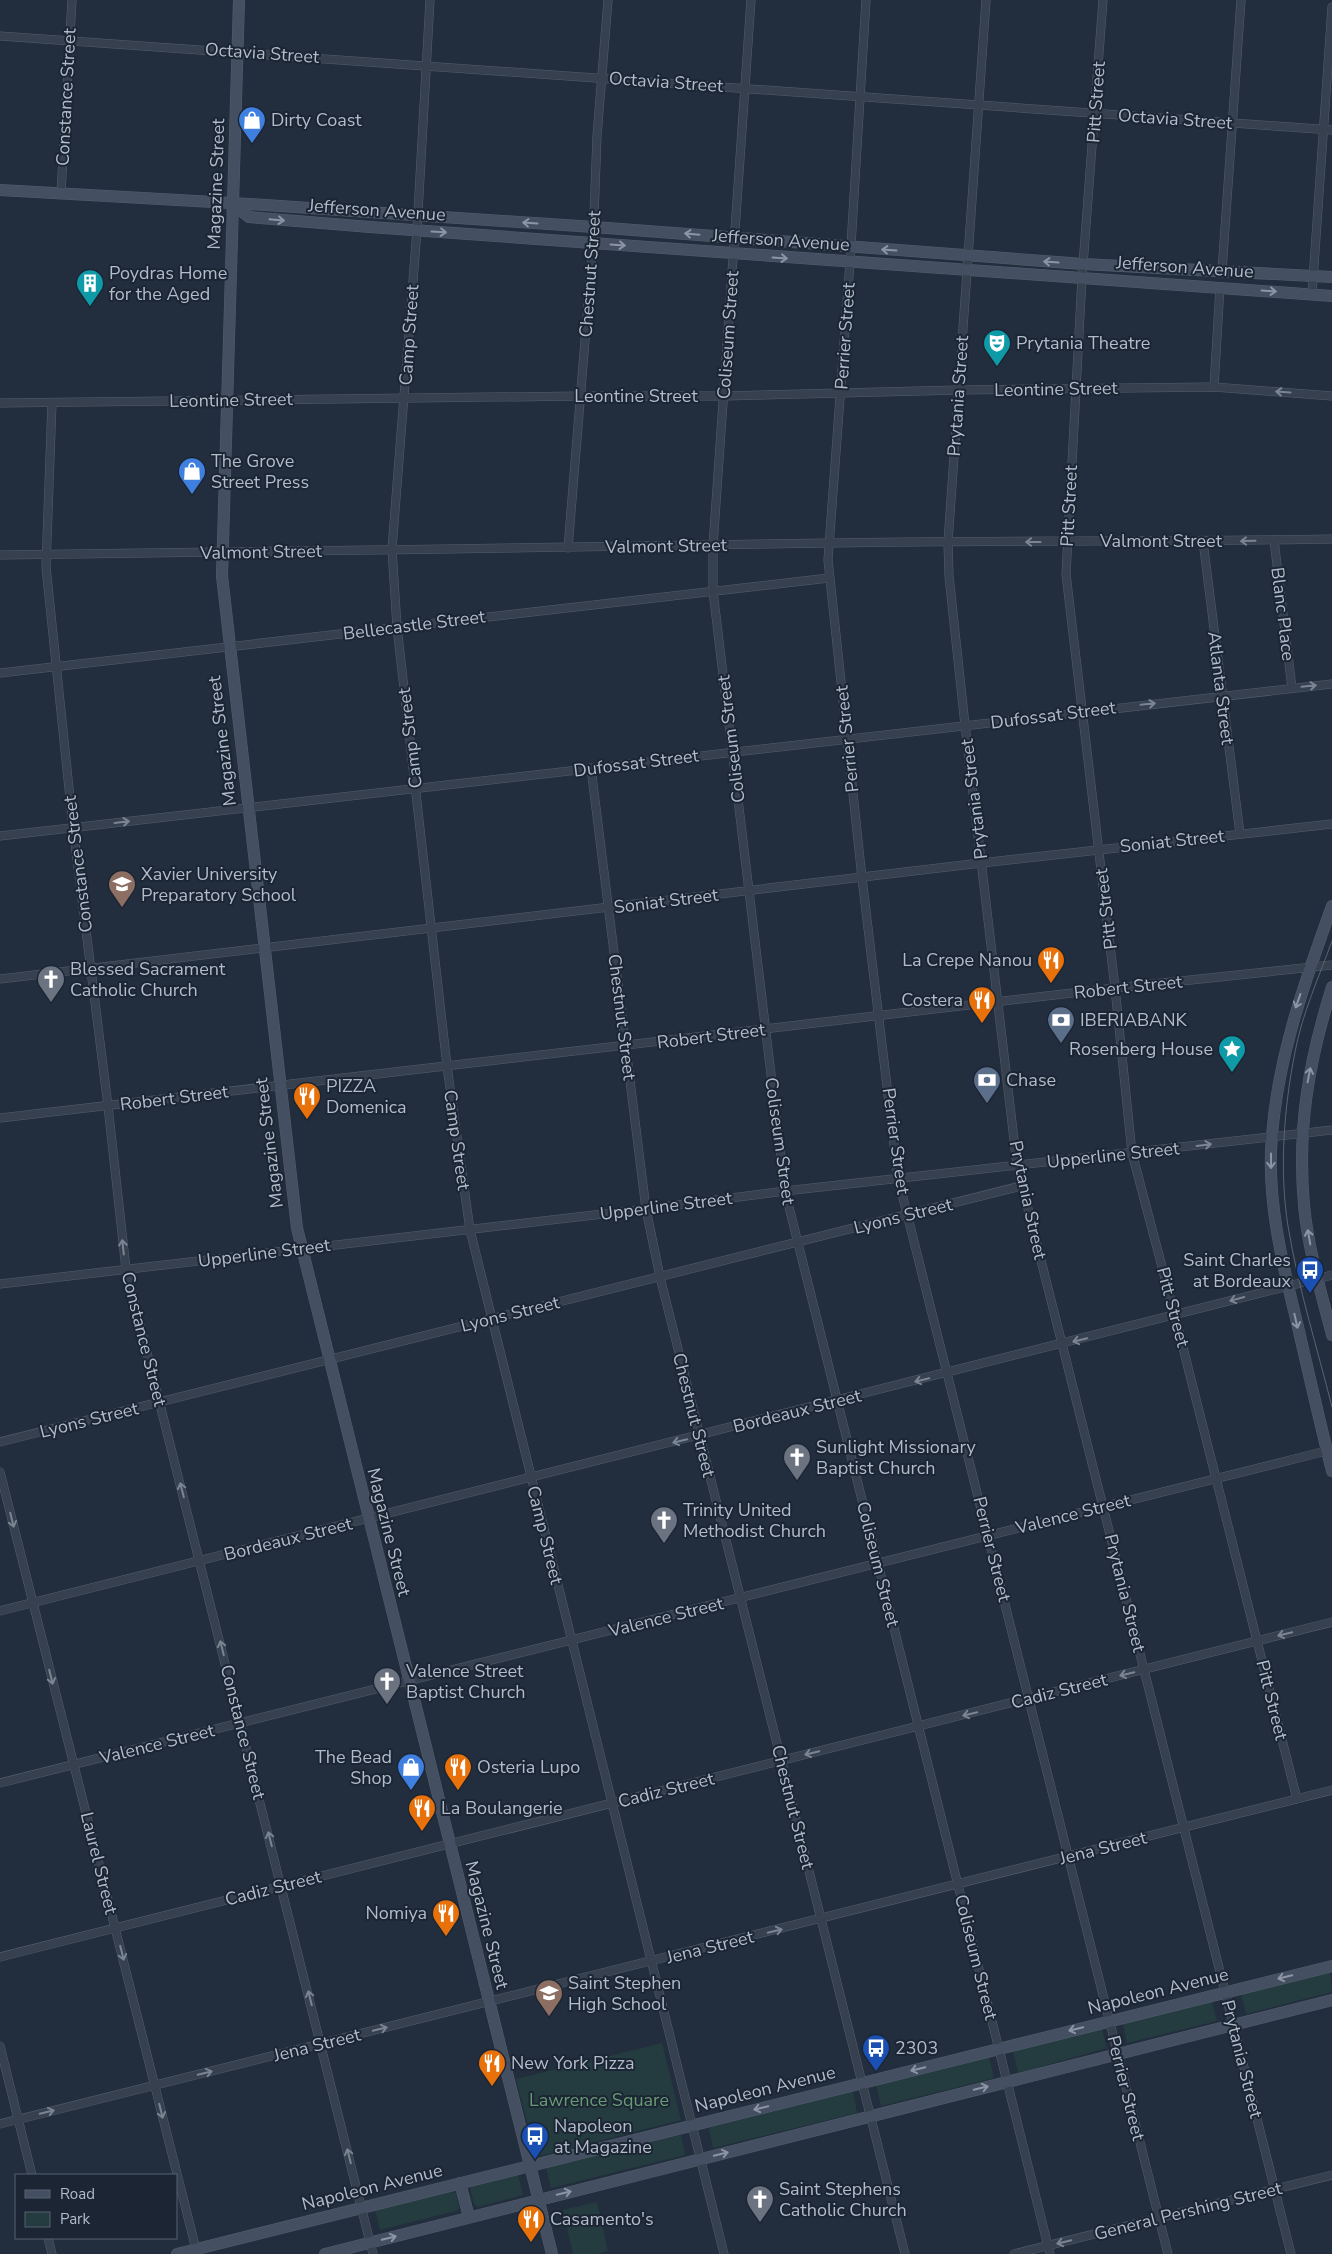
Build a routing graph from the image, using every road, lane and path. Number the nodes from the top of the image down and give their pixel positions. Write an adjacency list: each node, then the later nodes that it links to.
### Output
1 (72, 0): 12 (street, Constance Street)
2 (239, 0): 13 (street, Magazine Street)
3 (430, 0): 14 (street, Camp Street)
4 (608, 0): 15 (street, Chestnut Street)
5 (751, 0): 16 (street, Coliseum Street)
6 (866, 0): 17 (street, Perrier Street)
7 (986, 0): 18 (street, Prytania Street)
8 (1103, 0): 19 (street, Pitt Street)
9 (1241, 0): 20 (street)
10 (1332, 7): 21 (street)
11 (0, 36): 12 (street, Octavia Street)
12 (69, 41): 13 (street, Octavia Street); 23 (street, Constance Street)
13 (237, 52): 14 (street, Octavia Street); 24 (street, Magazine Street)
14 (427, 65): 15 (street, Octavia Street); 25 (street, Camp Street)
15 (603, 77): 16 (street, Octavia Street); 26 (street, Chestnut Street)
16 (745, 87): 17 (street, Octavia Street); 28 (street, Coliseum Street)
17 (861, 96): 18 (street, Octavia Street); 30 (street, Perrier Street)
18 (978, 105): 19 (street, Octavia Street); 32 (street, Prytania Street)
19 (1095, 114): 20 (street, Octavia Street); 34 (street, Pitt Street)
20 (1233, 123): 21 (street, Octavia Street); 36 (street)
21 (1328, 130): 37 (street)
22 (0, 190): 23 (street, Jefferson Avenue)
23 (61, 193): 24 (street, Jefferson Avenue)
24 (233, 204): 25 (street, Jefferson Avenue); 27 (street, Jefferson Avenue, one-way to 27); 51 (street, Magazine Street)
25 (418, 216): 26 (street, Jefferson Avenue, one-way to 25); 27 (street, Camp Street)
26 (594, 227): 28 (street, Jefferson Avenue, one-way to 26); 29 (street, Chestnut Street)
27 (417, 230): 29 (street, Jefferson Avenue, one-way to 29); 50 (street, Camp Street)
28 (735, 238): 30 (street, Jefferson Avenue); 31 (street, Coliseum Street)
29 (593, 243): 31 (street, Jefferson Avenue, one-way to 31); 47 (street, Chestnut Street)
30 (851, 248): 32 (street, Jefferson Avenue, one-way to 30); 33 (street, Perrier Street)
31 (734, 254): 33 (street, Jefferson Avenue, one-way to 33); 48 (street, Coliseum Street)
32 (967, 257): 34 (street, Jefferson Avenue, one-way to 32); 35 (street, Prytania Street)
33 (850, 262): 35 (street, Jefferson Avenue); 46 (street, Perrier Street)
34 (1083, 264): 36 (street, Jefferson Avenue); 39 (street, Pitt Street)
35 (966, 270): 39 (street, Jefferson Avenue); 45 (street, Prytania Street)
36 (1222, 272): 37 (street, Jefferson Avenue); 40 (street)
37 (1314, 276): 38 (street, Jefferson Avenue); 41 (street)
38 (1332, 277)
39 (1082, 278): 40 (street, Jefferson Avenue); 44 (street, Pitt Street)
40 (1220, 288): 41 (street, Jefferson Avenue, one-way to 41); 43 (street)
41 (1312, 294): 42 (street, Jefferson Avenue)
42 (1332, 296)
43 (1214, 387): 44 (street, Leontine Street); 49 (street, Leontine Street, one-way to 43)
44 (1076, 389): 45 (street, Leontine Street); 57 (street, Pitt Street)
45 (959, 390): 46 (street, Leontine Street); 56 (street, Prytania Street)
46 (841, 393): 48 (street, Leontine Street); 59 (street, Perrier Street)
47 (582, 396): 48 (street, Leontine Street); 50 (street, Leontine Street); 61 (street, Chestnut Street)
48 (723, 396): 60 (street, Coliseum Street)
49 (1332, 396)
50 (404, 398): 51 (street, Leontine Street); 62 (street, Camp Street)
51 (228, 400): 53 (street, Leontine Street); 63 (street, Magazine Street)
52 (0, 403): 53 (street, Leontine Street)
53 (52, 403): 64 (street, Constance Street)
54 (1332, 539): 55 (street, Valmont Street)
55 (1274, 540): 58 (street, Valmont Street, one-way to 58); 73 (street, Blanc Place)
56 (948, 542): 57 (street, Valmont Street, one-way to 56); 59 (street, Valmont Street); 76 (street, Prytania Street)
57 (1067, 542): 58 (street, Valmont Street); 75 (street, Pitt Street)
58 (1203, 542): 74 (street, Atlanta Street)
59 (828, 543): 60 (street, Valmont Street); 66 (street, Perrier Street)
60 (713, 546): 61 (street, Valmont Street); 67 (street, Coliseum Street)
61 (568, 548): 62 (street, Valmont Street)
62 (392, 549): 63 (street, Valmont Street); 68 (street, Camp Street)
63 (222, 553): 64 (street, Valmont Street); 69 (street, Magazine Street)
64 (46, 554): 65 (street, Valmont Street); 70 (street, Constance Street)
65 (0, 555)
66 (829, 578): 67 (street, Bellecastle Street); 77 (street, Perrier Street)
67 (714, 591): 68 (street, Bellecastle Street); 78 (street, Coliseum Street)
68 (397, 627): 69 (street, Bellecastle Street); 80 (street, Camp Street)
69 (228, 647): 70 (street, Bellecastle Street); 81 (street, Magazine Street)
70 (56, 666): 71 (street, Bellecastle Street); 83 (street, Constance Street)
71 (0, 673)
72 (1332, 684): 73 (street, Dufossat Street, one-way to 72)
73 (1292, 688): 74 (street, Dufossat Street)
74 (1222, 696): 75 (street, Dufossat Street, one-way to 74); 84 (street, Atlanta Street)
75 (1082, 712): 76 (street, Dufossat Street); 86 (street, Pitt Street)
76 (965, 725): 77 (street, Dufossat Street); 87 (street, Prytania Street)
77 (847, 738): 78 (street, Dufossat Street); 88 (street, Perrier Street)
78 (732, 752): 79 (street, Dufossat Street); 89 (street, Coliseum Street)
79 (591, 768): 80 (street, Dufossat Street); 91 (street, Chestnut Street)
80 (416, 788): 81 (street, Dufossat Street); 92 (street, Camp Street)
81 (247, 807): 83 (street, Dufossat Street, one-way to 81); 93 (street, Magazine Street)
82 (1332, 824): 84 (street, Soniat Street)
83 (73, 828): 85 (street, Dufossat Street); 95 (street, Constance Street)
84 (1240, 834): 86 (street, Soniat Street)
85 (0, 836)
86 (1098, 850): 87 (street, Soniat Street); 99 (street, Pitt Street)
87 (981, 863): 88 (street, Soniat Street); 100 (street, Prytania Street)
88 (862, 878): 89 (street, Soniat Street); 101 (street, Perrier Street)
89 (749, 891): 91 (street, Soniat Street); 102 (street, Coliseum Street)
90 (1332, 906): 96 (street)
91 (609, 908): 92 (street, Soniat Street); 103 (street, Chestnut Street)
92 (432, 928): 93 (street, Soniat Street); 104 (street, Camp Street)
93 (264, 948): 95 (street, Soniat Street); 105 (street, Magazine Street)
94 (1332, 965): 96 (street, Robert Street)
95 (91, 968): 97 (street, Soniat Street); 106 (street, Constance Street)
96 (1310, 968): 99 (street, Robert Street); 110 (street, one-way to 110)
97 (0, 979)
98 (1332, 987): 109 (street, one-way to 98)
99 (1115, 988): 100 (street, Robert Street); 111 (street, Pitt Street)
100 (997, 1002): 101 (street, Robert Street); 112 (street, Prytania Street)
101 (879, 1016): 102 (street, Robert Street); 113 (street, Perrier Street)
102 (766, 1030): 103 (street, Robert Street); 115 (street, Coliseum Street)
103 (626, 1046): 104 (street, Robert Street); 116 (street, Chestnut Street)
104 (447, 1066): 105 (street, Robert Street); 118 (street, Camp Street)
105 (280, 1086): 106 (street, Robert Street); 120 (street, Magazine Street)
106 (108, 1106): 107 (street, Robert Street); 121 (street, Constance Street, one-way to 106)
107 (0, 1118)
108 (1332, 1130): 109 (street, Upperline Street)
109 (1302, 1133): 110 (street, Upperline Street); 124 (street, one-way to 109)
110 (1271, 1137): 111 (street, Upperline Street, one-way to 110); 126 (street, one-way to 126)
111 (1132, 1153): 112 (street, Upperline Street); 127 (street, Pitt Street)
112 (1017, 1165): 113 (street, Upperline Street); 114 (street, Prytania Street)
113 (898, 1178): 115 (street, Upperline Street); 117 (street, Perrier Street)
114 (1021, 1186): 117 (street, Lyons Street); 130 (street, Prytania Street)
115 (784, 1191): 116 (street, Upperline Street); 119 (street, Coliseum Street)
116 (646, 1209): 118 (street, Upperline Street); 123 (street, Chestnut Street)
117 (908, 1215): 119 (street, Lyons Street); 132 (street, Perrier Street)
118 (470, 1230): 120 (street, Upperline Street); 128 (street, Camp Street)
119 (797, 1242): 123 (street, Lyons Street); 133 (street, Coliseum Street)
120 (301, 1248): 121 (street, Upperline Street); 131 (street, Magazine Street)
121 (126, 1269): 125 (street, Upperline Street); 134 (street, Constance Street)
122 (1332, 1275): 124 (street, Bordeaux Street)
123 (660, 1277): 128 (street, Lyons Street); 135 (street, Chestnut Street)
124 (1318, 1279): 126 (street, Bordeaux Street); 129 (street)
125 (0, 1284)
126 (1288, 1286): 127 (street, Bordeaux Street, one-way to 127); 137 (street, one-way to 137)
127 (1176, 1316): 130 (street, Bordeaux Street, one-way to 130); 141 (street, Pitt Street)
128 (491, 1318): 131 (street, Lyons Street); 140 (street, Camp Street)
129 (1332, 1335)
130 (1063, 1345): 132 (street, Bordeaux Street); 142 (street, Prytania Street)
131 (328, 1360): 134 (street, Lyons Street); 143 (street, Magazine Street)
132 (948, 1374): 133 (street, Bordeaux Street, one-way to 133); 144 (street, Perrier Street)
133 (837, 1401): 135 (street, Bordeaux Street); 146 (street, Coliseum Street)
134 (160, 1402): 136 (street, Lyons Street); 145 (street, Constance Street, one-way to 134)
135 (700, 1436): 140 (street, Bordeaux Street, one-way to 140); 147 (street, Chestnut Street)
136 (0, 1442)
137 (1329, 1450): 138 (street); 141 (street, Valence Street)
138 (1332, 1471)
139 (0, 1472): 148 (street, Laurel Street, one-way to 148)
140 (531, 1478): 143 (street, Bordeaux Street); 151 (street, Camp Street)
141 (1216, 1478): 142 (street, Valence Street); 152 (street, Pitt Street)
142 (1103, 1507): 144 (street, Valence Street); 153 (street, Prytania Street)
143 (368, 1518): 145 (street, Bordeaux Street); 154 (street, Magazine Street)
144 (988, 1536): 146 (street, Valence Street); 155 (street, Perrier Street)
145 (200, 1561): 148 (street, Bordeaux Street); 156 (street, Constance Street, one-way to 145)
146 (878, 1564): 147 (street, Valence Street); 157 (street, Coliseum Street)
147 (740, 1598): 151 (street, Valence Street); 158 (street, Chestnut Street)
148 (32, 1602): 149 (street, Bordeaux Street); 159 (street, Laurel Street, one-way to 159)
149 (0, 1611)
150 (1332, 1622): 152 (street, Cadiz Street, one-way to 152)
151 (571, 1641): 154 (street, Valence Street); 163 (street, Camp Street)
152 (1258, 1641): 153 (street, Cadiz Street); 162 (street, Pitt Street)
153 (1144, 1670): 155 (street, Cadiz Street, one-way to 155); 164 (street, Prytania Street)
154 (408, 1682): 156 (street, Valence Street); 165 (street, Magazine Street)
155 (1029, 1698): 157 (street, Cadiz Street, one-way to 157); 166 (street, Perrier Street)
156 (241, 1723): 159 (street, Valence Street); 168 (street, Constance Street, one-way to 156)
157 (918, 1726): 158 (street, Cadiz Street, one-way to 158); 167 (street, Coliseum Street)
158 (781, 1761): 163 (street, Cadiz Street); 169 (street, Chestnut Street)
159 (74, 1764): 160 (street, Valence Street); 170 (street, Laurel Street)
160 (0, 1783)
161 (1332, 1790): 162 (street, Jena Street)
162 (1297, 1799): 164 (street, Jena Street)
163 (612, 1804): 165 (street, Cadiz Street); 172 (street, Camp Street)
164 (1184, 1828): 166 (street, Jena Street); 174 (street, Prytania Street)
165 (449, 1844): 168 (street, Cadiz Street); 176 (street, Magazine Street)
166 (1068, 1857): 167 (street, Jena Street); 177 (street, Perrier Street)
167 (958, 1885): 169 (street, Jena Street); 181 (street, Coliseum Street)
168 (282, 1886): 170 (street, Cadiz Street); 179 (street, Constance Street, one-way to 168)
169 (821, 1919): 172 (street, Jena Street, one-way to 169); 184 (street, Chestnut Street)
170 (116, 1928): 171 (street, Cadiz Street); 185 (street, Laurel Street, one-way to 185)
171 (0, 1957)
172 (651, 1962): 176 (street, Jena Street); 189 (street, Camp Street)
173 (1332, 1966): 174 (street, Napoleon Avenue, one-way to 174)
174 (1225, 1992): 177 (street, Napoleon Avenue); 178 (street, Prytania Street)
175 (1332, 2000): 178 (street)
176 (489, 2003): 179 (street, Jena Street, one-way to 176); 191 (street, Magazine Street)
177 (1110, 2021): 181 (street, Napoleon Avenue, one-way to 181); 182 (street, Perrier Street)
178 (1233, 2025): 182 (street); 197 (street, Prytania Street)
179 (321, 2044): 185 (street, Jena Street, one-way to 179); 199 (street, Constance Street, one-way to 179)
180 (0, 2046): 187 (street)
181 (999, 2049): 183 (street, Coliseum Street); 184 (street, Napoleon Avenue, one-way to 184)
182 (1118, 2054): 183 (street); 201 (street, Perrier Street)
183 (1007, 2082): 186 (street, one-way to 183); 203 (street, Coliseum Street)
184 (862, 2083): 186 (street, Chestnut Street); 189 (street, Napoleon Avenue, one-way to 189)
185 (154, 2086): 187 (street, Jena Street, one-way to 185); 193 (street, Laurel Street, one-way to 193)
186 (870, 2116): 190 (street, one-way to 186); 211 (street, Chestnut Street)
187 (18, 2120): 188 (street, Jena Street); 192 (street)
188 (0, 2124)
189 (692, 2126): 190 (street, Camp Street); 191 (street, Napoleon Avenue)
190 (700, 2159): 198 (street, one-way to 190); 210 (street, Camp Street)
191 (528, 2166): 196 (street, Napoleon Avenue); 198 (street, Magazine Street)
192 (32, 2174)
193 (176, 2174)
194 (1332, 2175): 197 (street, General Pershing Street)
195 (178, 2181): 205 (street, Laurel Street, one-way to 205)
196 (460, 2183): 199 (street, Napoleon Avenue); 200 (street)
197 (1275, 2189): 201 (street, General Pershing Street); 215 (street, Prytania Street)
198 (538, 2200): 200 (street); 209 (street, Magazine Street)
199 (362, 2208): 204 (street, Constance Street); 205 (street, Napoleon Avenue)
200 (469, 2218): 204 (street, one-way to 200)
201 (1159, 2218): 203 (street, General Pershing Street, one-way to 203); 214 (street, Perrier Street)
202 (48, 2239): 206 (street)
203 (1048, 2246): 212 (street, General Pershing Street); 213 (street, Coliseum Street)
204 (372, 2248): 208 (street)
205 (196, 2252): 207 (street, Napoleon Avenue)
206 (52, 2254)
207 (177, 2254)
208 (325, 2254)
209 (552, 2254)
210 (724, 2254)
211 (905, 2254)
212 (1014, 2254)
213 (1050, 2254)
214 (1168, 2254)
215 (1291, 2254)

